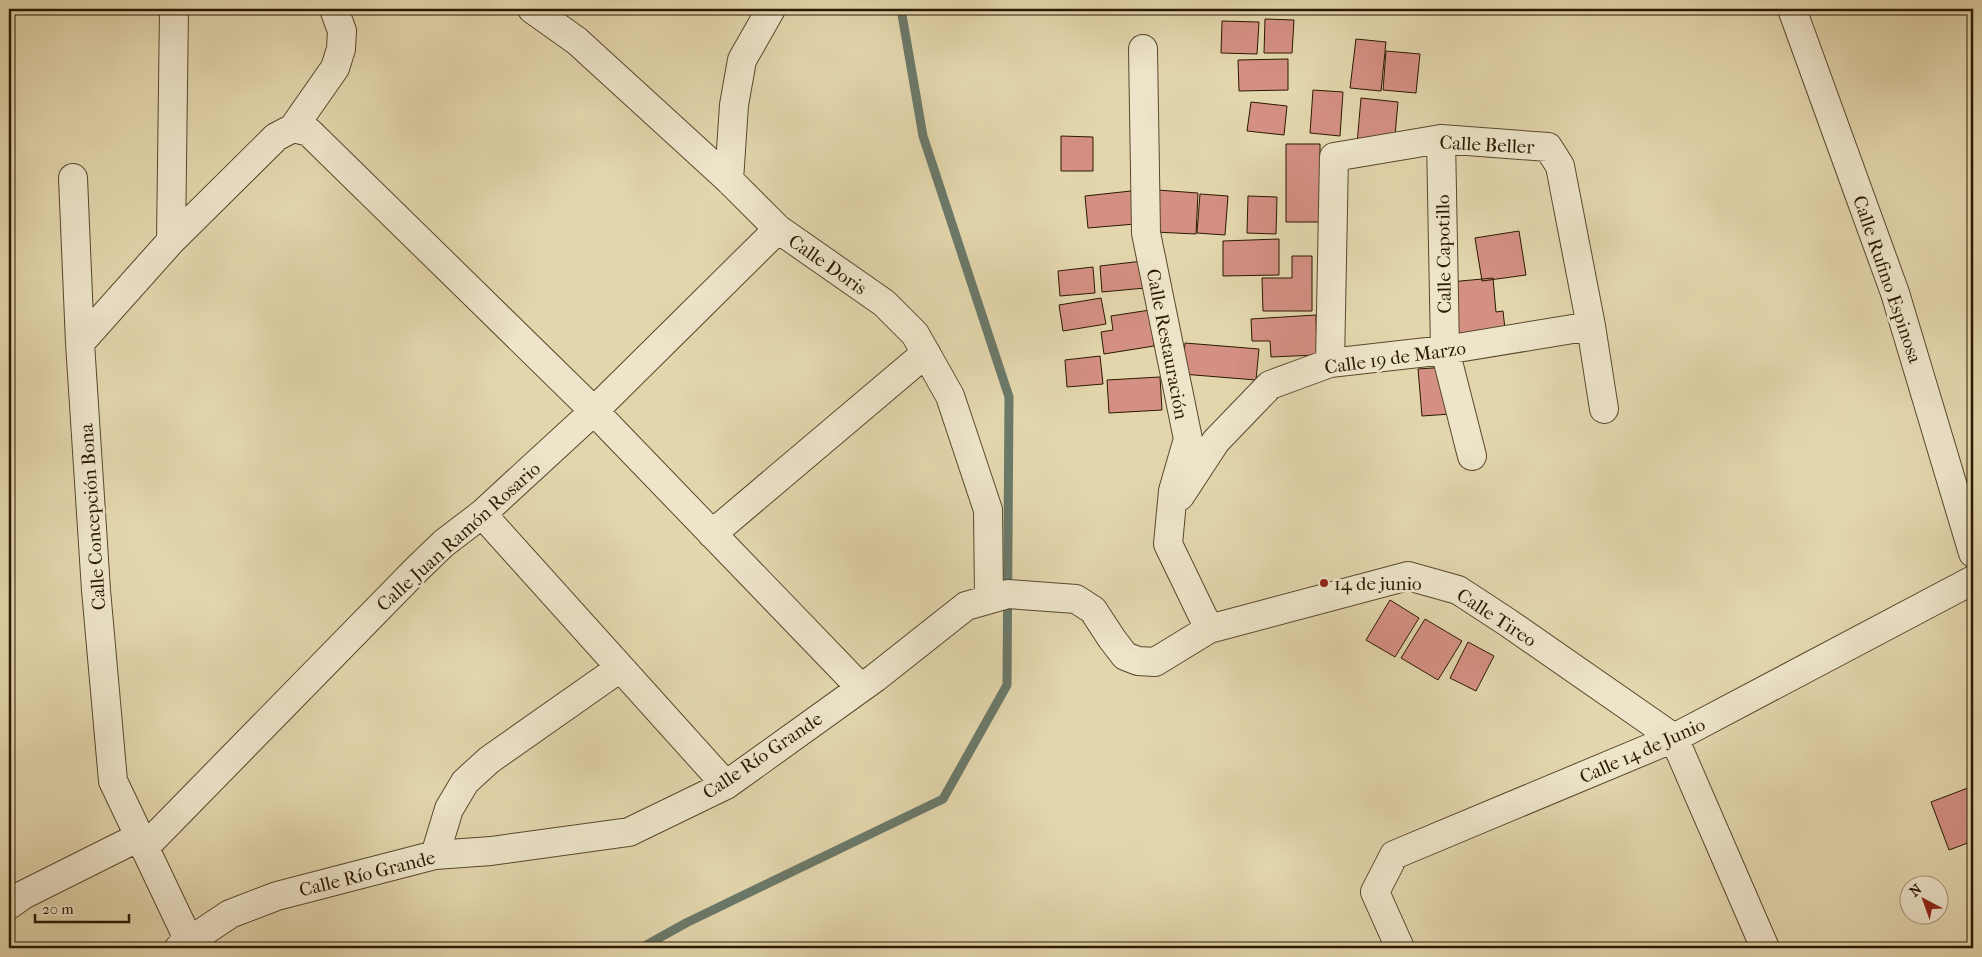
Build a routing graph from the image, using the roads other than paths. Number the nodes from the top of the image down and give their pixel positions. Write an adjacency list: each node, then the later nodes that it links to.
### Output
1 (174, 9): 12 (street)
2 (334, 9): 7 (street)
3 (532, 9): 10 (street, Calle Doris)
4 (771, 9): 10 (street)
5 (1792, 9): 24 (street, Calle Rufino Espinosa)
6 (1143, 49): 21 (street, Calle Restauración)
7 (293, 128): 12 (street); 19 (street)
8 (1441, 139): 13 (street, Calle Beller); 15 (street, Calle Capotillo); 17 (street, Calle Beller)
9 (73, 178): 14 (street, Calle Concepción Bona)
10 (729, 180): 11 (street, Calle Doris)
11 (778, 229): 16 (street, Calle Doris); 19 (street, Calle Juan Ramón Rosario)
12 (171, 241): 14 (street)
13 (1591, 326): 15 (street, Calle 19 de Marzo); 18 (street, Calle Beller)
14 (80, 343): 32 (street, Calle Concepción Bona)
15 (1445, 350): 17 (street, Calle 19 de Marzo); 20 (street, Calle Capotillo)
16 (926, 353): 23 (street); 26 (street, Calle Doris)
17 (1330, 363): 21 (street, Calle 19 de Marzo)
18 (1604, 409)
19 (594, 412): 22 (street, Calle Juan Ramón Rosario); 23 (street)
20 (1472, 456)
21 (1172, 510): 27 (street, Calle Restauración)
22 (482, 514): 28 (street); 32 (street, Calle Juan Ramón Rosario)
23 (712, 534): 29 (street)
24 (1973, 553)
25 (1973, 580): 30 (street, Calle 14 de Junio)
26 (989, 599): 27 (street, Calle Río Grande); 29 (street, Calle Río Grande)
27 (1209, 629): 30 (street, Calle Tireo)
28 (620, 668): 31 (street); 33 (street)
29 (861, 688): 31 (street, Calle Río Grande)
30 (1674, 738): 36 (street, Calle 14 de Junio); 37 (street)
31 (726, 785): 33 (street, Calle Río Grande)
32 (142, 843): 34 (street, Calle Juan Ramón Rosario); 35 (street, Calle Concepción Bona)
33 (435, 855): 35 (street, Calle Río Grande)
34 (9, 905)
35 (184, 945)
36 (1400, 948)
37 (1765, 948)

